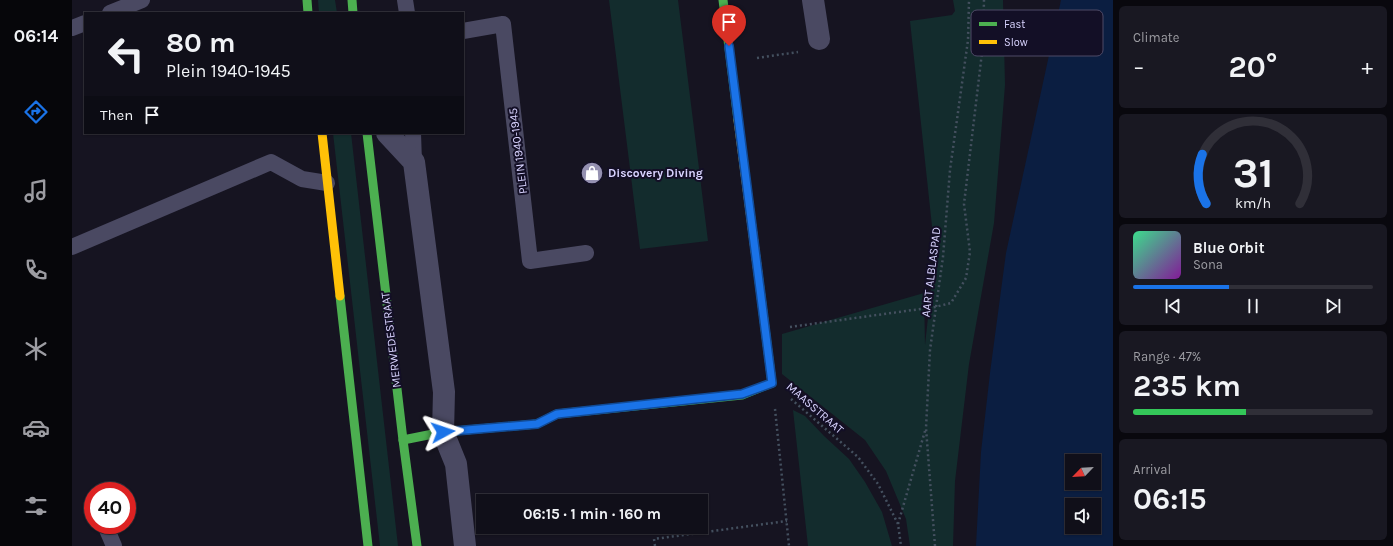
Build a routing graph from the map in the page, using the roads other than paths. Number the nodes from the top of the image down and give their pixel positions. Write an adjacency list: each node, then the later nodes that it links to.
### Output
1 (142, 0): 7 (lane)
2 (307, 0): 8 (main road)
3 (352, 0): 9 (main road)
4 (405, 0): 10 (lane)
5 (723, 0): 23 (main road)
6 (813, 0): 14 (street)
7 (112, 12)
8 (308, 12)
9 (353, 12)
10 (407, 12)
11 (84, 23): 12 (lane)
12 (72, 28)
13 (464, 31): 22 (lane, PLEIN 1940-1945)
14 (818, 39)
15 (322, 134): 20 (main road)
16 (367, 134): 24 (main road, MERWEDESTRAAT)
17 (388, 134): 19 (street)
18 (413, 134): 19 (lane)
19 (414, 162): 23 (street)
20 (327, 183): 21 (lane); 27 (main road)
21 (72, 247)
22 (586, 253)
23 (443, 432): 24 (main road); 29 (street)
24 (403, 440): 28 (main road, MERWEDESTRAAT)
25 (109, 534): 26 (lane)
26 (114, 546)
27 (368, 546)
28 (417, 546)
29 (465, 546)

